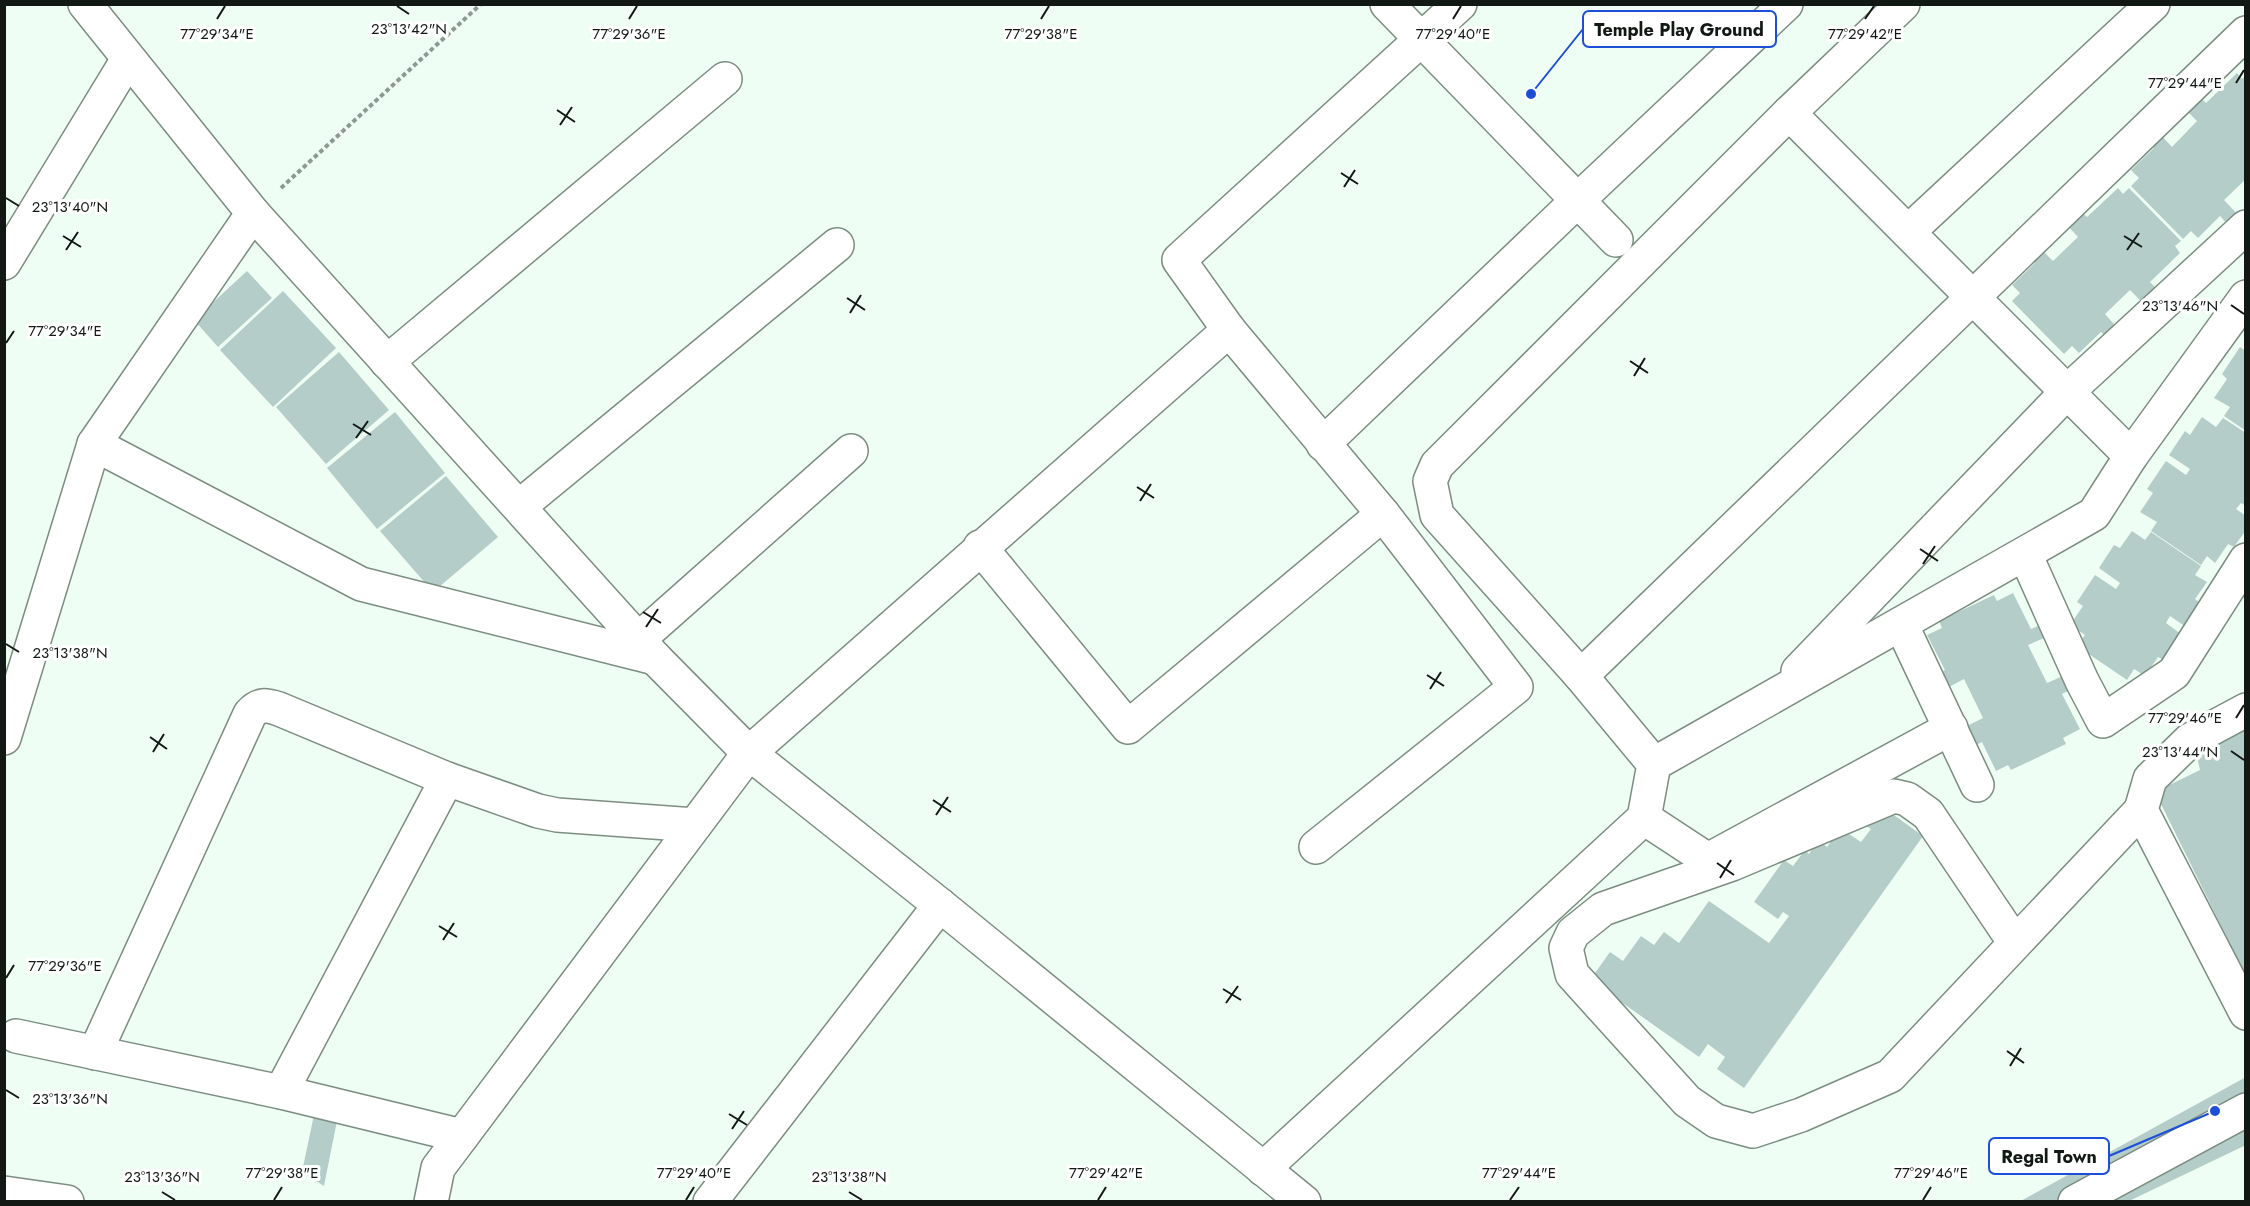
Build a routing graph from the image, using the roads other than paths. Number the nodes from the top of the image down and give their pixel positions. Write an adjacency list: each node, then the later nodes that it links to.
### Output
1 (85, 4): 9 (street)
2 (1387, 4): 8 (street)
3 (1460, 4): 8 (street)
4 (1786, 4): 12 (street)
5 (1903, 4): 11 (street)
6 (2152, 4): 15 (street)
7 (2246, 33): 20 (street)
8 (1421, 41): 12 (street); 21 (street)
9 (128, 59): 13 (street); 18 (street)
10 (725, 79): 22 (street)
11 (1790, 113): 15 (street); 35 (street)
12 (1578, 200): 16 (street); 25 (street)
13 (253, 213): 22 (street); 24 (street)
14 (2246, 227): 23 (street)
15 (1908, 232): 20 (street)
16 (1616, 240)
17 (837, 244): 28 (street)
18 (4, 264)
19 (2246, 297): 27 (street)
20 (1973, 298): 23 (street); 35 (street)
21 (1229, 330): 25 (street); 30 (street)
22 (387, 362): 28 (street)
23 (2067, 392): 27 (street); 36 (street)
24 (94, 444): 34 (street); 39 (street)
25 (1323, 444): 29 (street)
26 (851, 451): 34 (street)
27 (2131, 456): 31 (street)
28 (520, 506): 34 (street)
29 (1383, 514): 30 (street); 47 (street)
30 (980, 548): 40 (street)
31 (2025, 554): 32 (street); 33 (street)
32 (2246, 560)
33 (1901, 624): 36 (street); 38 (street)
34 (647, 649): 40 (street)
35 (1581, 676): 41 (street)
36 (1773, 697): 41 (street)
37 (2246, 710): 44 (street)
38 (1951, 728): 43 (street); 45 (street)
39 (4, 738)
40 (749, 753): 46 (street); 48 (street)
41 (1654, 764): 45 (street)
42 (447, 779): 46 (street); 52 (street); 53 (street)
43 (1977, 785)
44 (2141, 810): 49 (street); 50 (street)
45 (1644, 818): 56 (street)
46 (695, 825): 55 (street)
47 (1316, 847)
48 (940, 905): 56 (street); 60 (street)
49 (2015, 943): 49 (street)
50 (2246, 1013)
51 (16, 1036): 52 (street)
52 (95, 1053): 53 (street)
53 (281, 1092): 55 (street)
54 (2246, 1110): 62 (street)
55 (462, 1136): 59 (street)
56 (1263, 1169): 61 (street)
57 (4, 1193): 58 (street)
58 (67, 1202)
59 (431, 1202)
60 (710, 1202)
61 (1304, 1202)
62 (2075, 1202)

